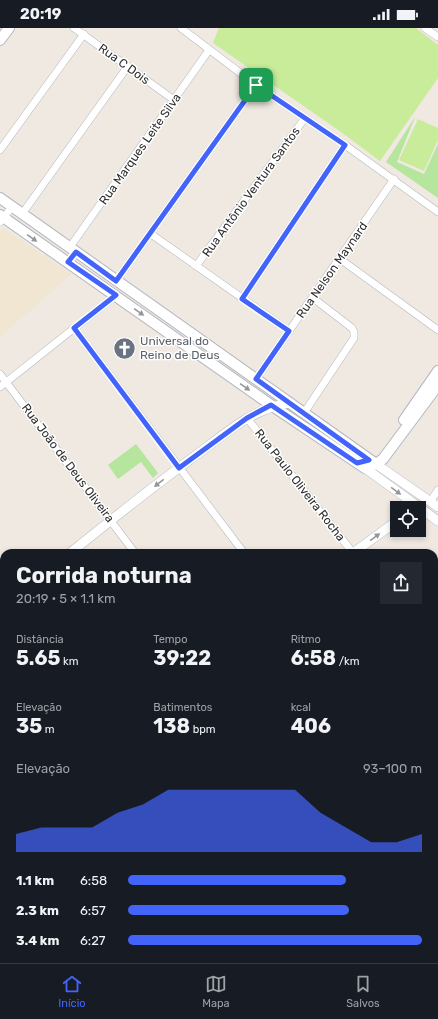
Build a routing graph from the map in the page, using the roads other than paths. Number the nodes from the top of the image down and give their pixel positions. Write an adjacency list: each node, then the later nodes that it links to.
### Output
1 (9, 28): 7 (main road)
2 (74, 28): 5 (street, Rua C Dois)
3 (181, 28): 8 (street)
4 (425, 28): 6 (street)
5 (84, 34): 9 (street, Rua C Dois); 14 (street)
6 (438, 37)
7 (1, 38)
8 (209, 50): 10 (street); 11 (street, Rua Marques Leite Silva)
9 (128, 66): 11 (street, Rua C Dois); 19 (street)
10 (256, 85): 12 (street); 21 (street)
11 (174, 100): 22 (street, Rua Marques Leite Silva)
12 (305, 118): 13 (street); 25 (street, Rua Antônio Ventura Santos)
13 (345, 145): 15 (street); 29 (street)
14 (0, 150)
15 (394, 180): 18 (street); 23 (street, Rua Nelson Maynard)
16 (0, 198): 17 (main road)
17 (12, 207): 19 (main road); 20 (street)
18 (438, 212)
19 (22, 214): 22 (main road)
20 (1, 218): 24 (main road, one-way to 24)
21 (151, 234): 25 (street); 26 (street)
22 (73, 250): 24 (main road); 26 (main road)
23 (340, 259): 28 (street, Rua Nelson Maynard); 31 (street)
24 (68, 262): 27 (main road)
25 (196, 266): 29 (street)
26 (116, 281): 35 (main road)
27 (116, 295): 30 (street); 40 (main road, one-way to 40)
28 (313, 298): 32 (street, Rua Nelson Maynard); 41 (street)
29 (242, 299): 32 (street)
30 (74, 328): 36 (street); 44 (street)
31 (438, 330)
32 (289, 331): 35 (street, Rua Nelson Maynard)
33 (438, 371): 43 (main road)
34 (0, 374): 36 (street, Rua João de Deus Oliveira)
35 (256, 379): 39 (main road)
36 (7, 381): 38 (street); 50 (street, Rua João de Deus Oliveira)
37 (438, 386): 43 (main road)
38 (0, 387)
39 (289, 403): 40 (street); 41 (main road)
40 (271, 405): 42 (street); 43 (main road)
41 (304, 413): 43 (main road)
42 (247, 418): 44 (street); 56 (street, Rua Paulo Oliveira Rocha)
43 (367, 464): 46 (street, one-way to 46); 47 (street)
44 (179, 468): 50 (street, one-way to 50); 55 (street)
45 (438, 490): 47 (street)
46 (408, 501)
47 (430, 502): 48 (street)
48 (438, 508)
49 (426, 514): 51 (street)
50 (111, 521): 53 (street); 54 (street, Rua João de Deus Oliveira)
51 (438, 521)
52 (390, 526): 57 (street, one-way to 52)
53 (75, 549)
54 (132, 549)
55 (241, 549)
56 (350, 549)
57 (358, 549)

